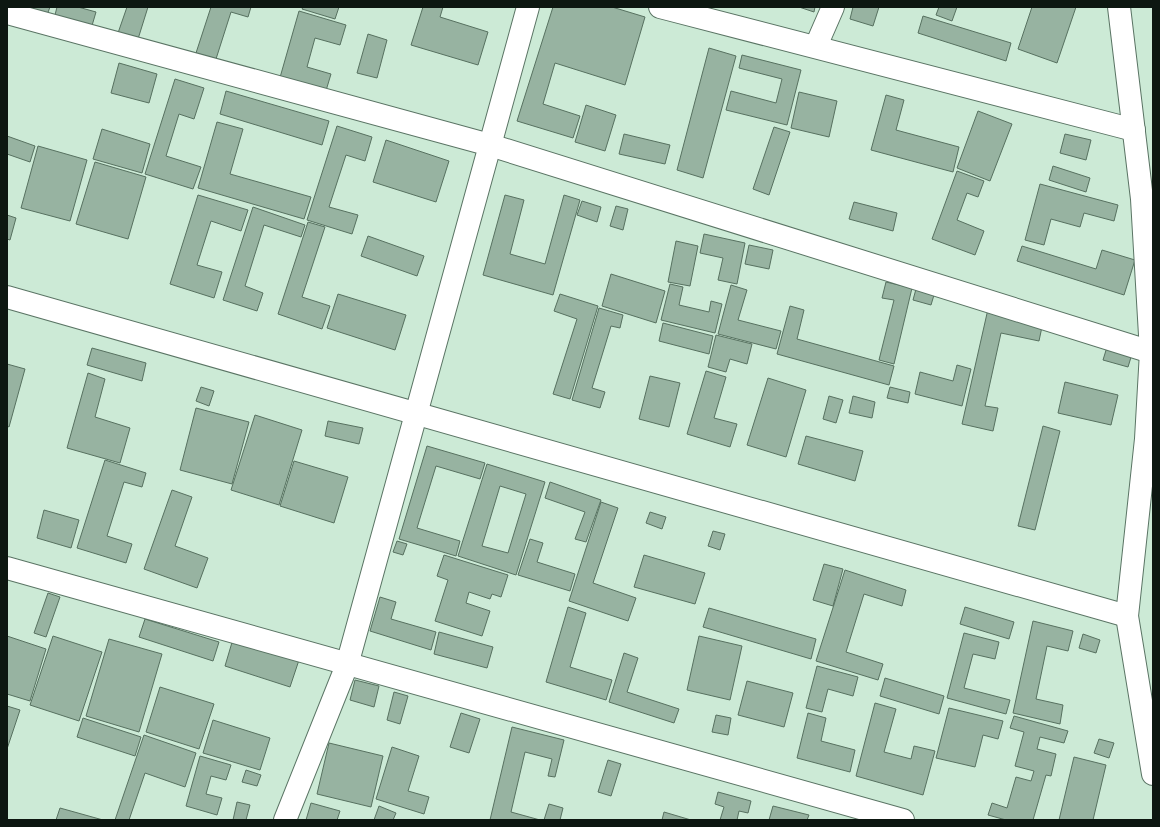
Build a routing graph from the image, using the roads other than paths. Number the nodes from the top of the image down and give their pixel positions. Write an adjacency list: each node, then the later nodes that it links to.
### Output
1 (528, 7): 8 (street)
2 (660, 7): 6 (street)
3 (833, 7): 6 (street)
4 (1119, 7): 7 (street)
5 (7, 13): 8 (street)
6 (816, 46): 7 (street)
7 (1134, 130): 10 (street)
8 (490, 145): 10 (street); 11 (street)
9 (7, 297): 11 (street)
10 (1151, 352): 13 (street)
11 (416, 413): 13 (street); 14 (street)
12 (7, 568): 14 (street)
13 (1127, 616): 15 (street)
14 (347, 665): 16 (street); 17 (street)
15 (1153, 774)
16 (285, 820)
17 (903, 820)

